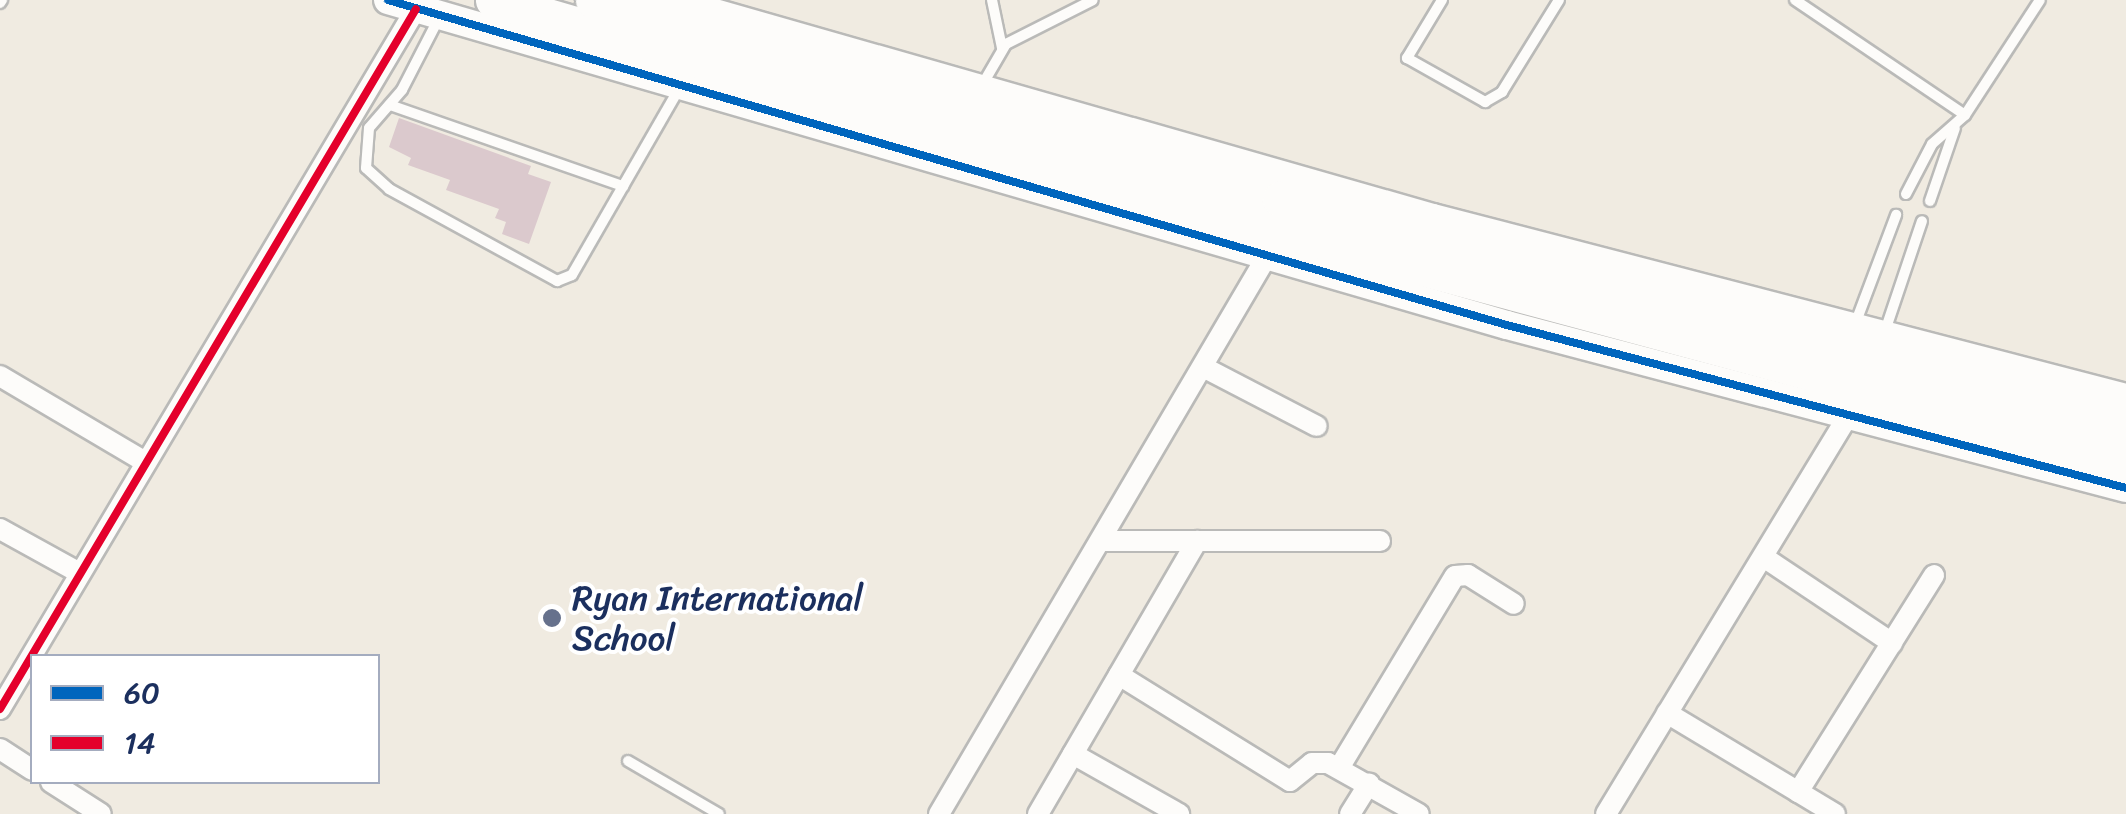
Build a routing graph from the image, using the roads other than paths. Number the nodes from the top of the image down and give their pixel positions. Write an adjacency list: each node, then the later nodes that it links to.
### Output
1 (388, 0): 11 (main road)
2 (492, 0): 24 (highway)
3 (593, 0): 24 (highway)
4 (992, 0): 12 (lane)
5 (1092, 0): 12 (lane)
6 (1442, 0): 7 (lane)
7 (1559, 0)
8 (1796, 0): 16 (lane)
9 (2040, 0): 16 (lane)
10 (680, 2): 14 (main road)
11 (428, 12): 13 (main road); 15 (lane); 31 (street)
12 (1002, 48): 14 (lane)
13 (682, 85): 18 (lane); 23 (main road)
14 (978, 92): 24 (main road)
15 (390, 104): 18 (lane); 18 (lane)
16 (1965, 115): 17 (lane)
17 (1956, 127): 19 (lane); 20 (lane)
18 (623, 186)
19 (1906, 194)
20 (1930, 200)
21 (1896, 215): 24 (lane)
22 (1922, 221): 24 (lane)
23 (1267, 256): 24 (main road); 25 (street)
24 (1862, 365): 27 (main road); 29 (highway); 30 (highway); 32 (main road); 37 (street)
25 (1202, 367): 28 (street); 34 (street)
26 (0, 376): 31 (street)
27 (2126, 398)
28 (1317, 426)
29 (2126, 426)
30 (2126, 458)
31 (144, 462): 38 (street)
32 (2126, 488)
33 (0, 529): 38 (street)
34 (1101, 541): 35 (street); 58 (street)
35 (1197, 541): 36 (street); 44 (street)
36 (1380, 541)
37 (1765, 558): 41 (street); 46 (street)
38 (78, 572): 42 (street)
39 (1934, 575): 41 (street)
40 (1514, 604): 50 (street)
41 (1892, 643): 54 (street)
42 (31, 654)
43 (30, 656): 45 (street)
44 (1119, 675): 48 (street); 50 (street)
45 (0, 709)
46 (1667, 712): 54 (street); 62 (street)
47 (0, 749): 51 (street)
48 (1073, 754): 55 (street); 59 (street)
49 (628, 761): 57 (lane)
50 (1339, 768): 53 (street)
51 (30, 769)
52 (54, 784): 56 (street)
53 (1369, 784): 60 (street); 61 (street)
54 (1798, 792): 63 (street)
55 (1041, 813)
56 (101, 814)
57 (719, 814)
58 (939, 814)
59 (1179, 814)
60 (1350, 814)
61 (1419, 814)
62 (1606, 814)
63 (1835, 814)

